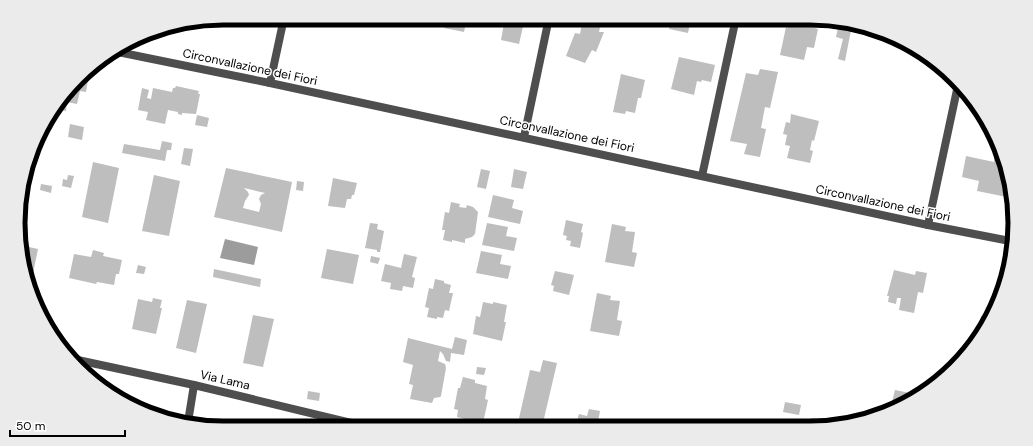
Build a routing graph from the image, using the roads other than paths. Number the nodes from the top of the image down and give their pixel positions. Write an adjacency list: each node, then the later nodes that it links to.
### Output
1 (282, 25): 5 (street)
2 (548, 25): 7 (street)
3 (734, 25): 8 (street)
4 (122, 53): 5 (street, Circonvallazione dei Fiori)
5 (270, 83): 7 (street, Circonvallazione dei Fiori)
6 (957, 90): 9 (street)
7 (524, 137): 8 (street, Circonvallazione dei Fiori)
8 (702, 176): 9 (street, Circonvallazione dei Fiori)
9 (928, 225): 10 (street, Circonvallazione dei Fiori)
10 (1007, 240)
11 (81, 361): 12 (street, Via Lama)
12 (194, 385): 13 (street); 14 (street, Via Lama)
13 (189, 418)
14 (343, 421)

